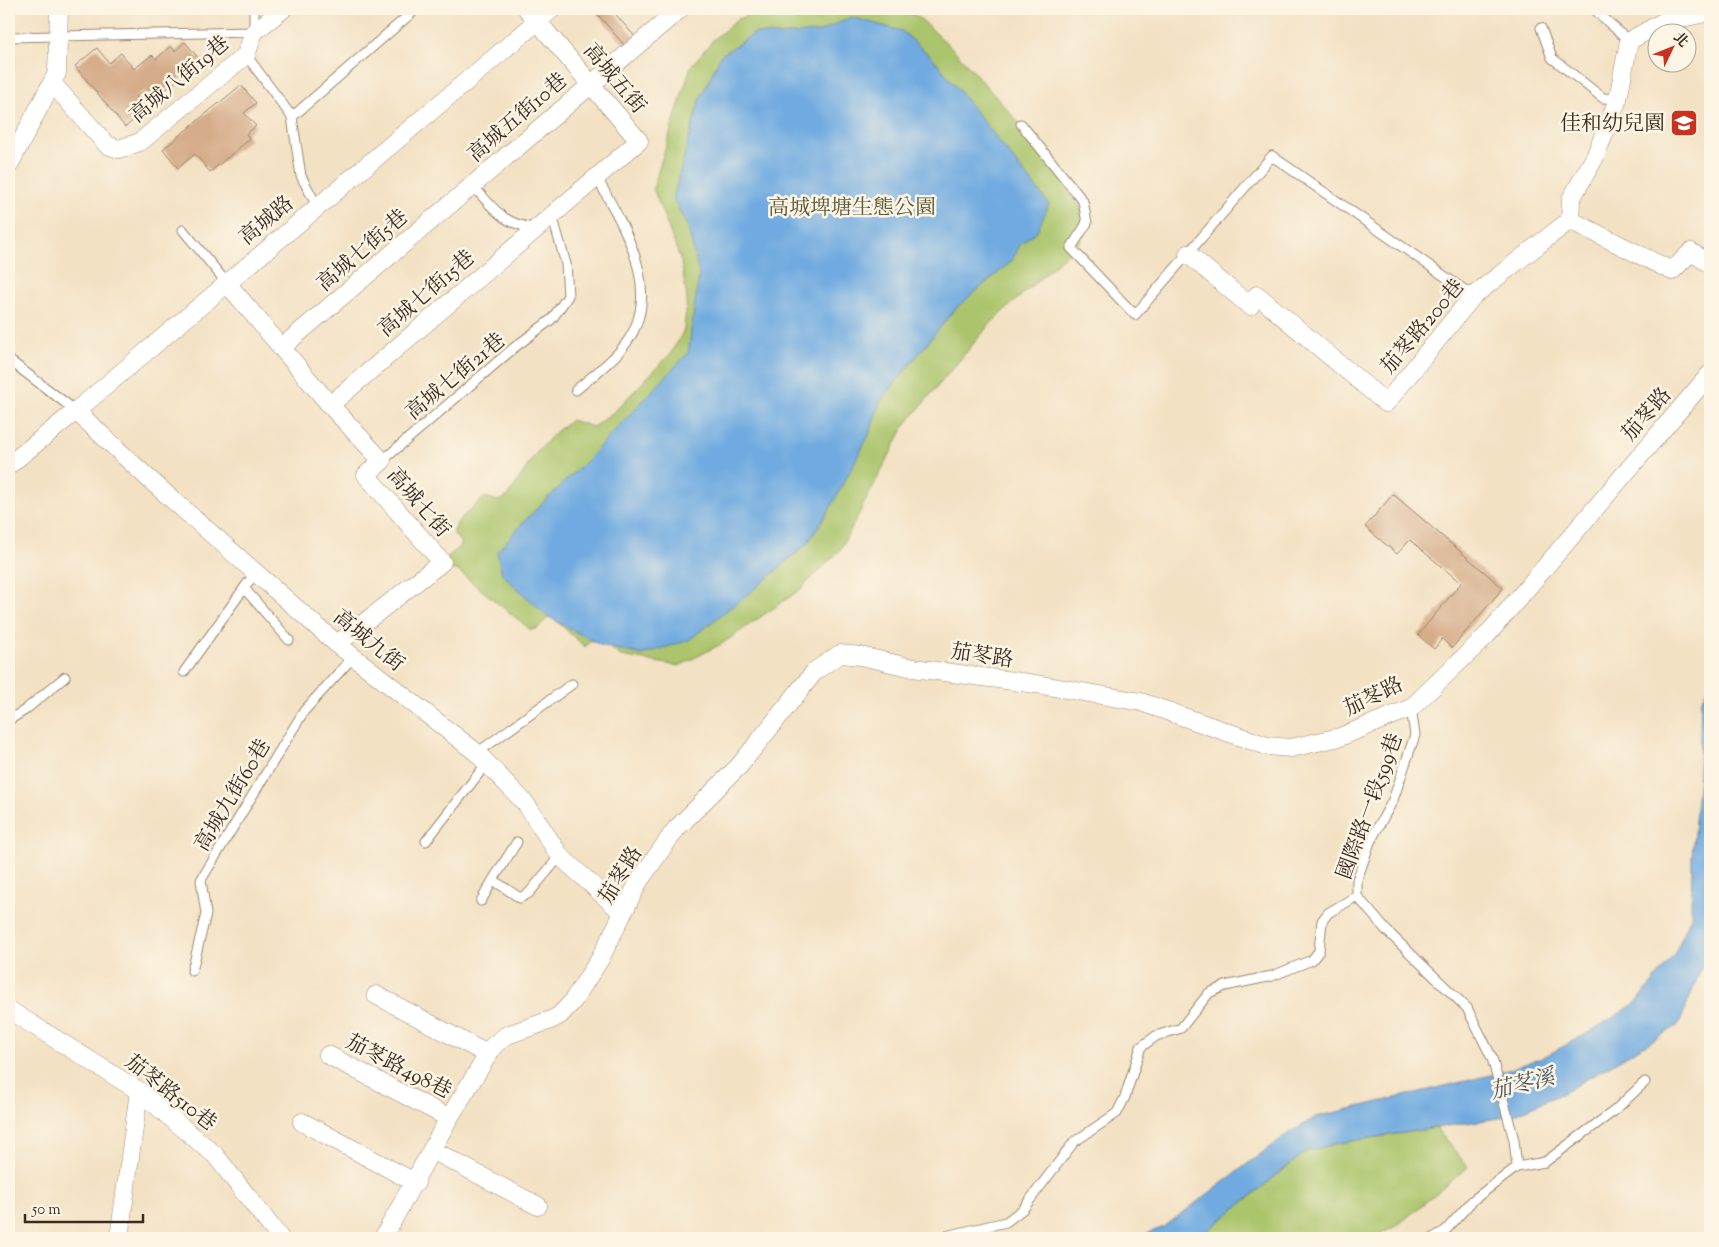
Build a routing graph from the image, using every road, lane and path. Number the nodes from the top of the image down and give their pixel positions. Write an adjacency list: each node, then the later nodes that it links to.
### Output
1 (59, 9): 12 (street)
2 (254, 9): 11 (lane)
3 (283, 9): 11 (street, 高城八街19巷)
4 (416, 9): 19 (lane)
5 (552, 9): 9 (street, 高城路)
6 (680, 9): 17 (street, 高城五街10巷)
7 (1594, 9): 14 (lane)
8 (1710, 12): 14 (street)
9 (533, 15): 17 (street, 高城五街); 25 (street, 高城路)
10 (1541, 28): 18 (lane)
11 (254, 32): 12 (lane); 15 (street, 高城八街19巷)
12 (58, 36): 13 (lane); 16 (street)
13 (9, 37)
14 (1628, 41): 18 (street)
15 (246, 55): 16 (street, 高城八街19巷); 19 (lane)
16 (52, 83): 22 (street)
17 (590, 83): 21 (street, 高城五街); 24 (street, 高城五街10巷)
18 (1618, 99): 27 (street)
19 (292, 117): 25 (lane)
20 (1021, 124): 30 (lane)
21 (638, 141): 23 (street, 高城七街15巷)
22 (9, 165)
23 (596, 176): 26 (street, 高城七街15巷); 37 (lane)
24 (472, 185): 28 (lane); 34 (street, 高城七街5巷)
25 (317, 206): 32 (street, 高城路)
26 (551, 214): 28 (street, 高城七街15巷); 40 (lane, 高城七街21巷)
27 (1570, 220): 31 (street); 33 (street, 茄苳路200巷)
28 (536, 228): 38 (street, 高城七街15巷)
29 (183, 230): 32 (lane)
30 (1188, 254): 33 (lane); 33 (street, 茄苳路200巷)
31 (1710, 264)
32 (226, 282): 34 (street, 高城七街); 39 (street, 高城路)
33 (1473, 296)
34 (281, 348): 38 (street, 高城七街)
35 (9, 360): 39 (lane)
36 (1710, 374): 50 (street, 茄苳路)
37 (576, 390)
38 (330, 405): 40 (street, 高城七街)
39 (76, 411): 41 (street, 高城路); 42 (street, 高城九街)
40 (382, 461): 45 (street, 高城七街)
41 (9, 465)
42 (256, 571): 43 (lane); 45 (street, 高城九街)
43 (244, 588): 44 (lane); 47 (lane)
44 (289, 640)
45 (337, 644): 46 (street, 高城九街)
46 (353, 656): 52 (street, 高城九街); 60 (lane, 高城九街60巷)
47 (184, 672)
48 (65, 677): 51 (lane)
49 (572, 684): 52 (lane)
50 (1411, 708): 57 (lane, 國際路一段599巷); 59 (street, 茄苳路)
51 (9, 720)
52 (482, 758): 53 (lane); 55 (street, 高城九街)
53 (426, 841)
54 (517, 842): 56 (lane)
55 (560, 856): 56 (lane); 59 (street, 高城九街)
56 (493, 880): 58 (lane)
57 (1357, 896): 70 (lane, 國際路一段599巷); 76 (lane)
58 (481, 901)
59 (623, 913): 63 (street, 茄苳路)
60 (192, 971)
61 (376, 995): 63 (street)
62 (9, 1010): 66 (street, 茄苳路510巷)
63 (487, 1054): 67 (street, 茄苳路)
64 (328, 1055): 67 (street, 茄苳路498巷)
65 (1646, 1082): 70 (lane)
66 (139, 1091): 73 (street); 74 (street, 茄苳路510巷)
67 (450, 1118): 69 (street, 茄苳路)
68 (302, 1122): 71 (street)
69 (432, 1150): 71 (street, 茄苳路); 72 (street)
70 (1517, 1167): 77 (lane)
71 (416, 1182): 75 (street, 茄苳路)
72 (538, 1206)
73 (119, 1238)
74 (280, 1238)
75 (383, 1238)
76 (937, 1238)
77 (1433, 1238)

